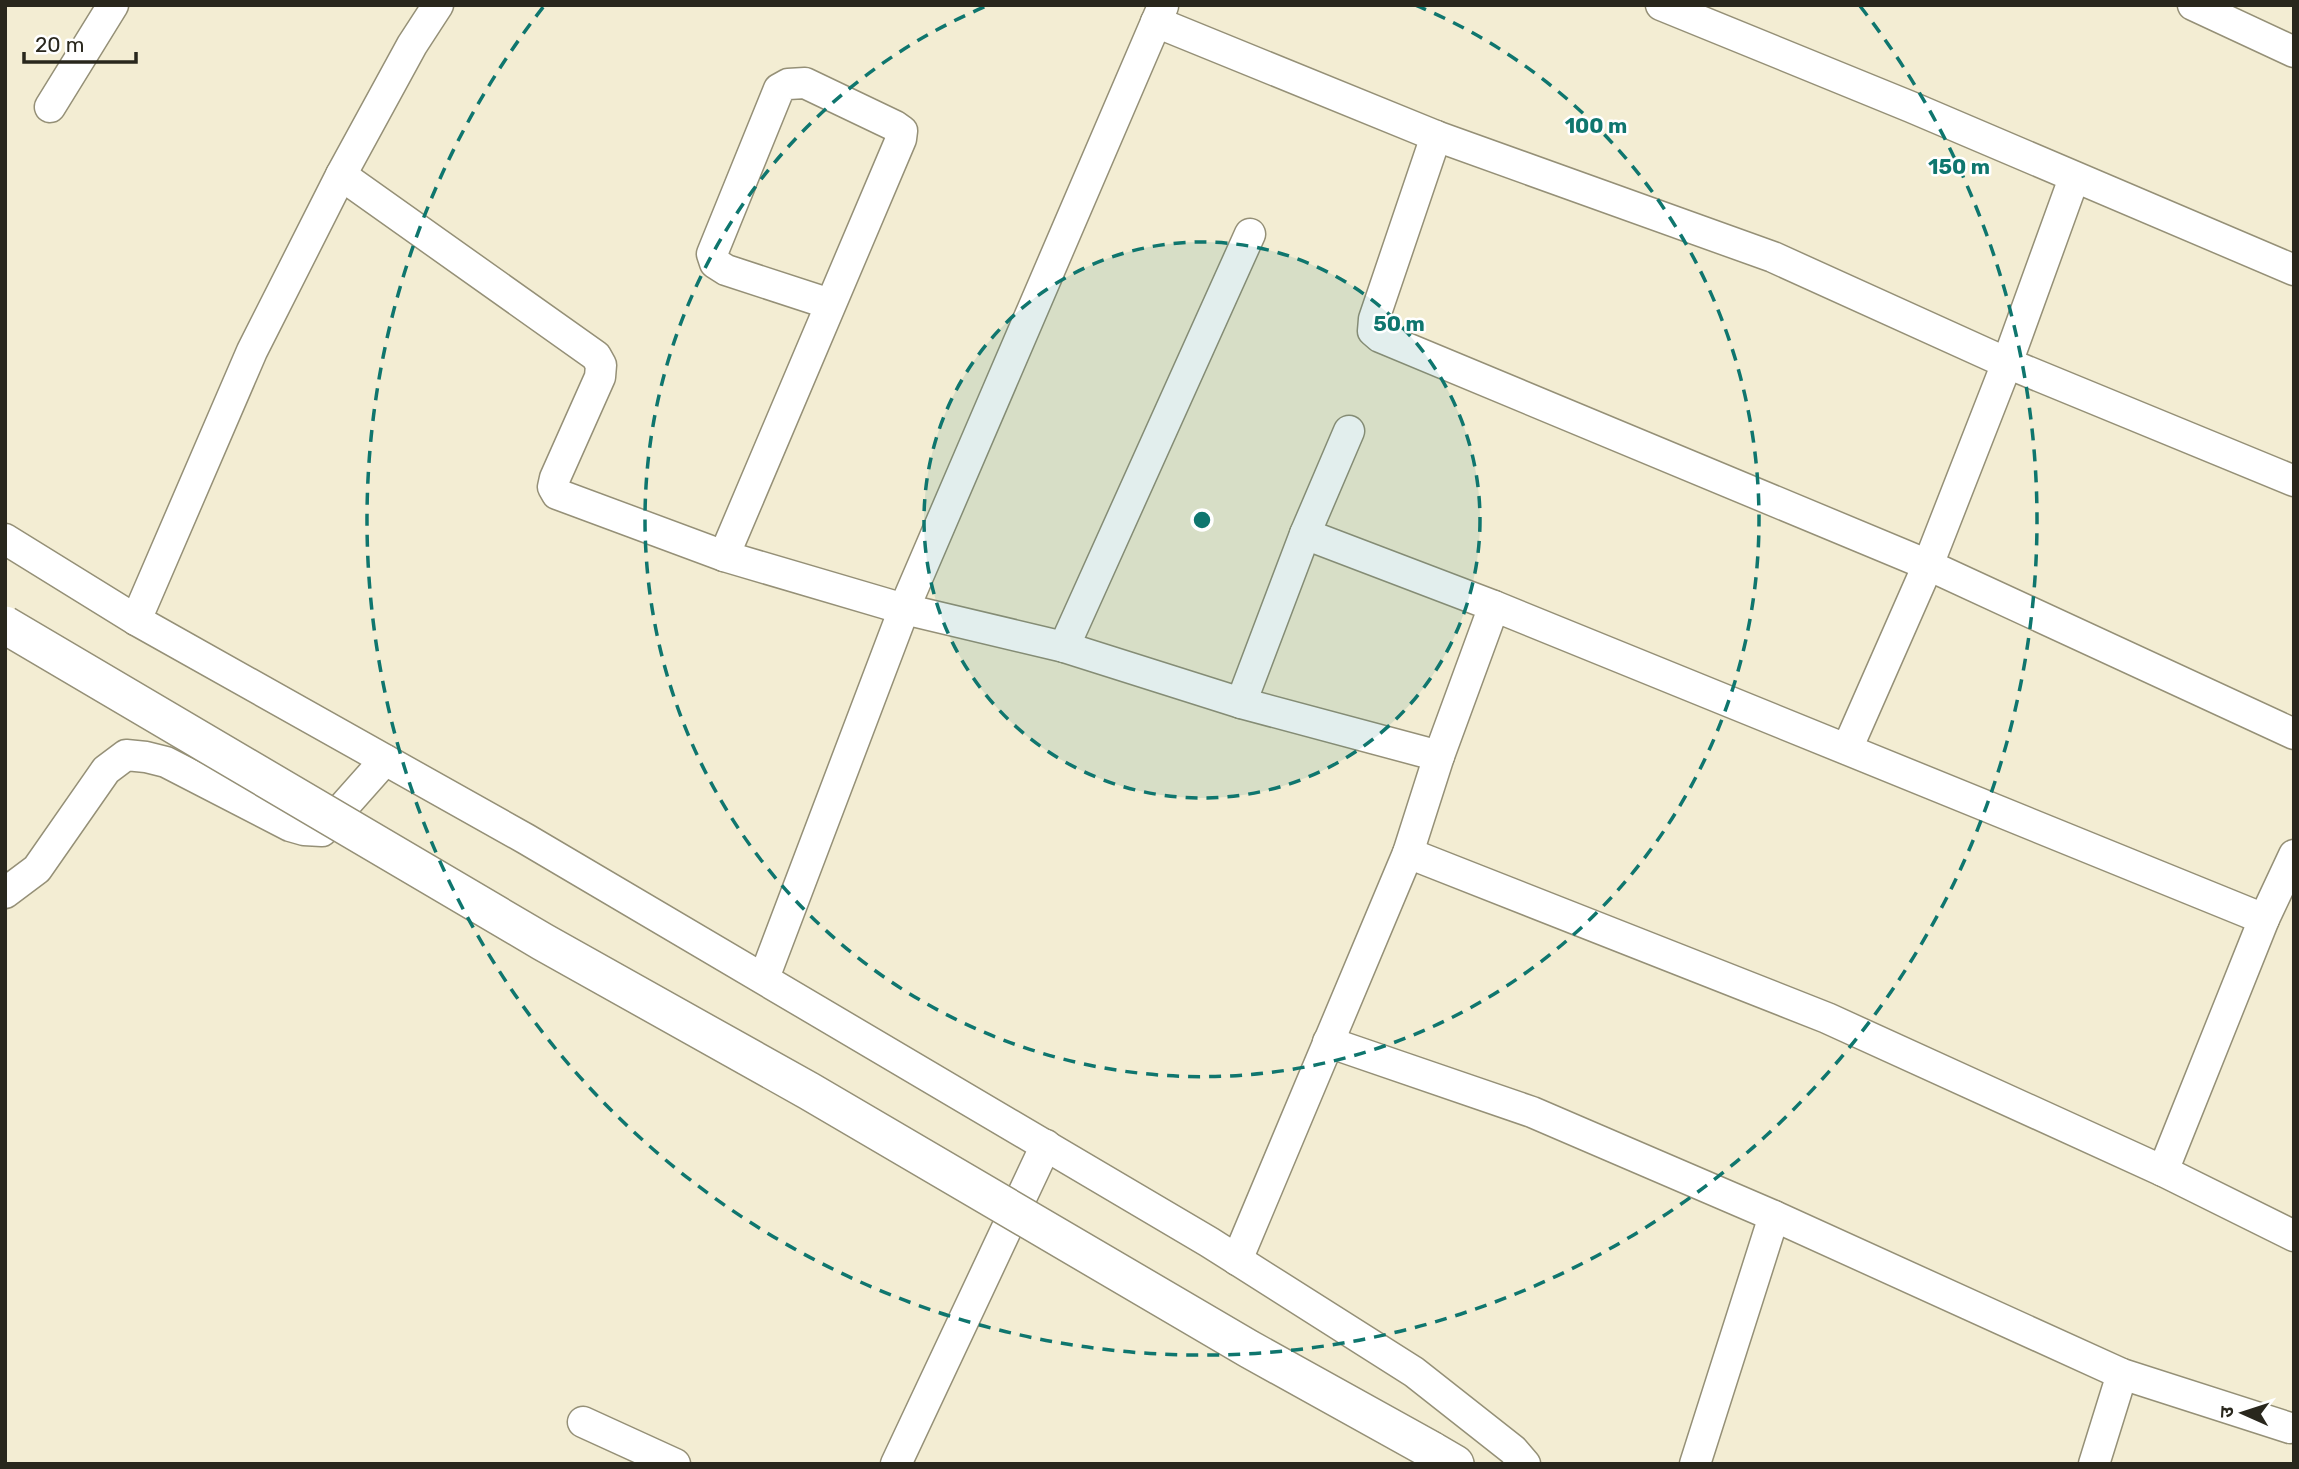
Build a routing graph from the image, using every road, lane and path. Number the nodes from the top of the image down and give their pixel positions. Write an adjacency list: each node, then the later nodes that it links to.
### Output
1 (113, 5): 7 (street)
2 (439, 5): 9 (street)
3 (1661, 5): 10 (street)
4 (2193, 5): 6 (street)
5 (1160, 14): 8 (street); 22 (street)
6 (2294, 52)
7 (50, 107)
8 (1436, 136): 14 (street); 20 (street)
9 (341, 175): 19 (street); 23 (street)
10 (2074, 178): 12 (street); 14 (street)
11 (1250, 234): 25 (street)
12 (2294, 270)
13 (830, 304): 13 (street); 19 (street)
14 (2007, 363): 16 (street); 20 (street)
15 (1349, 430): 17 (street)
16 (2294, 481)
17 (1305, 534): 21 (street); 26 (street)
18 (5, 539): 23 (street)
19 (724, 556): 22 (street)
20 (1928, 565): 27 (street); 28 (street)
21 (1494, 606): 28 (street); 29 (street)
22 (904, 609): 25 (street); 35 (street)
23 (136, 620): 30 (street)
24 (5, 625): 45 (street, bridge)
25 (1064, 647): 26 (street)
26 (1241, 702): 29 (street)
27 (2294, 734)
28 (1847, 750): 34 (street)
29 (1439, 756): 31 (street)
30 (385, 760): 33 (street); 35 (street)
31 (1408, 853): 36 (street); 38 (street)
32 (2294, 855): 34 (street)
33 (5, 893)
34 (2264, 919): 38 (street)
35 (764, 978): 37 (street)
36 (1328, 1042): 39 (street); 41 (street)
37 (1046, 1145): 41 (street); 47 (street)
38 (2163, 1171): 40 (street)
39 (1773, 1216): 42 (street); 49 (street)
40 (2294, 1236)
41 (1237, 1260): 48 (street)
42 (2122, 1374): 44 (street); 50 (street)
43 (583, 1422): 46 (street)
44 (2290, 1428)
45 (1443, 1457)
46 (675, 1464)
47 (896, 1464)
48 (1525, 1464)
49 (1695, 1464)
50 (2094, 1464)

